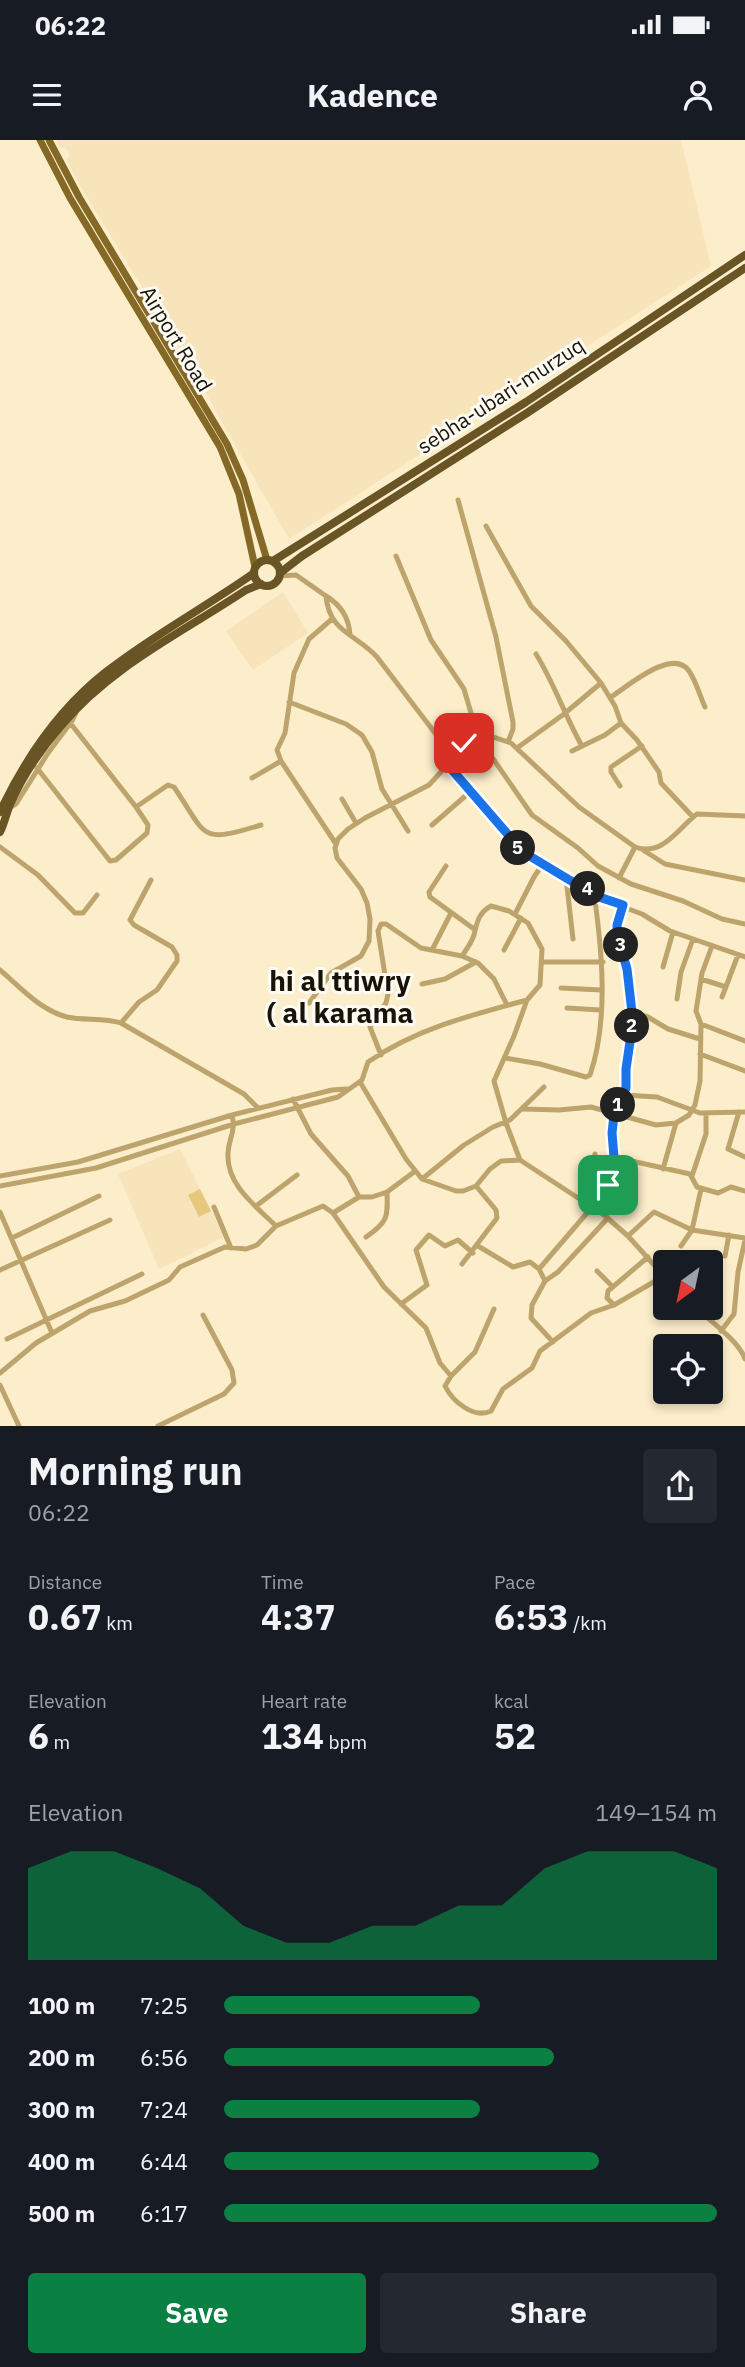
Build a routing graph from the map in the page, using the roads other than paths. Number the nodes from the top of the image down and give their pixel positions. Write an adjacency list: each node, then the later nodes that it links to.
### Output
1 (40, 140): 11 (main road, Airport Road)
2 (48, 140): 10 (main road, Airport Road)
3 (745, 255): 5 (highway, sebha-ubari-murzuq)
4 (745, 268): 6 (highway, sebha-ubari-murzuq)
5 (526, 402): 6 (highway); 10 (highway, sebha-ubari-murzuq)
6 (527, 413): 12 (highway, sebha-ubari-murzuq)
7 (458, 500): 27 (street)
8 (486, 526): 18 (street)
9 (396, 556): 26 (street)
10 (270, 560): 11 (highway); 12 (highway)
11 (254, 570): 13 (highway); 42 (highway)
12 (280, 575): 13 (highway); 14 (street)
13 (261, 584): 22 (highway)
14 (326, 596): 15 (street); 16 (street)
15 (332, 620): 16 (street); 20 (street)
16 (349, 635): 32 (street)
17 (536, 654): 23 (street)
18 (601, 683): 19 (street); 23 (street)
19 (611, 697): 21 (street); 24 (street)
20 (289, 702): 33 (street); 40 (street)
21 (705, 708)
22 (76, 709): 25 (street); 42 (highway)
23 (564, 714): 28 (street); 30 (street)
24 (621, 723): 28 (street); 29 (street)
25 (71, 724): 35 (street); 41 (street)
26 (478, 737): 27 (street); 32 (street); 57 (street)
27 (508, 741): 30 (street)
28 (582, 746): 31 (street)
29 (642, 747): 37 (street); 44 (street)
30 (517, 748): 52 (street)
31 (572, 751)
32 (451, 754): 34 (street)
33 (281, 761): 36 (street); 50 (street)
34 (447, 764): 38 (street); 40 (street)
35 (37, 768): 41 (street); 42 (street)
36 (252, 778)
37 (620, 786)
38 (470, 792): 47 (street); 54 (street)
39 (342, 799): 45 (street)
40 (391, 804): 45 (street); 48 (street)
41 (136, 807): 46 (street)
42 (4, 810): 49 (highway)
43 (745, 816): 44 (street)
44 (693, 817): 53 (street)
45 (356, 823): 50 (street)
46 (261, 825)
47 (432, 825)
48 (408, 831)
49 (0, 832)
50 (336, 844): 88 (street)
51 (0, 847): 61 (street)
52 (635, 847): 53 (street); 57 (street)
53 (643, 850): 59 (street)
54 (542, 865): 56 (street); 64 (street)
55 (446, 866): 63 (street)
56 (566, 878): 60 (street); 68 (street)
57 (619, 878): 65 (street)
58 (151, 880): 93 (street)
59 (745, 880)
60 (594, 893): 62 (street); 77 (street)
61 (97, 895)
62 (623, 905): 67 (street); 92 (street)
63 (451, 913): 66 (street); 71 (street)
64 (518, 916): 66 (street); 72 (street); 76 (street)
65 (745, 924)
66 (474, 929): 73 (street)
67 (673, 932): 69 (street); 78 (street)
68 (573, 939)
69 (693, 939): 70 (street); 86 (street)
70 (712, 946): 74 (street); 80 (street)
71 (432, 950): 73 (street); 98 (street)
72 (504, 950)
73 (462, 956): 75 (street)
74 (742, 956): 82 (street)
75 (476, 962): 81 (street); 89 (street)
76 (542, 962): 77 (street); 87 (street)
77 (603, 962): 84 (street)
78 (663, 967)
79 (0, 970): 93 (street)
80 (701, 979): 82 (street); 94 (street)
81 (422, 984)
82 (726, 987): 85 (street)
83 (561, 988): 84 (street)
84 (601, 990): 91 (street)
85 (722, 997)
86 (677, 999)
87 (527, 1000): 89 (street); 99 (street)
88 (309, 1003)
89 (507, 1005): 98 (street)
90 (567, 1008): 91 (street)
91 (600, 1010): 99 (street)
92 (633, 1013): 95 (street); 104 (street)
93 (121, 1023): 107 (street)
94 (701, 1024): 95 (street); 96 (street)
95 (701, 1040): 97 (street)
96 (745, 1041)
97 (700, 1054): 100 (street); 109 (street)
98 (381, 1055): 101 (street)
99 (505, 1058): 114 (street)
100 (745, 1071)
101 (360, 1082): 103 (street); 122 (street)
102 (544, 1087): 108 (street)
103 (347, 1089): 105 (street); 106 (street)
104 (624, 1096): 109 (street); 113 (street)
105 (293, 1099): 106 (street); 107 (street)
106 (297, 1107): 116 (street); 134 (street)
107 (258, 1108): 112 (street)
108 (523, 1109): 113 (street); 114 (street)
109 (693, 1111): 111 (street); 115 (street)
110 (742, 1112): 111 (street); 119 (street)
111 (706, 1114): 125 (street)
112 (232, 1115): 116 (street); 124 (street)
113 (614, 1115): 115 (street); 118 (street)
114 (506, 1123): 120 (street); 126 (street)
115 (676, 1123): 121 (street)
116 (234, 1124): 128 (street); 136 (street)
117 (595, 1154): 135 (street)
118 (614, 1157): 121 (street); 127 (street)
119 (745, 1157)
120 (520, 1160): 129 (street); 135 (street)
121 (663, 1169): 125 (street)
122 (414, 1172): 126 (street); 132 (street)
123 (297, 1175): 136 (street)
124 (0, 1176)
125 (692, 1176): 130 (street)
126 (422, 1179): 129 (street)
127 (608, 1185)
128 (0, 1186)
129 (476, 1186): 150 (street)
130 (701, 1189): 131 (street); 144 (street)
131 (745, 1191)
132 (387, 1192): 134 (street); 147 (street)
133 (99, 1196): 148 (street)
134 (359, 1197): 140 (street)
135 (583, 1200): 137 (street)
136 (256, 1206): 143 (street)
137 (593, 1206): 141 (street); 159 (street)
138 (214, 1207): 152 (street)
139 (0, 1212): 148 (street)
140 (333, 1213): 143 (street); 167 (street)
141 (608, 1218): 146 (street); 163 (street)
142 (110, 1220): 156 (street)
143 (276, 1226): 152 (street)
144 (692, 1230): 145 (street); 146 (street); 151 (street)
145 (729, 1235): 149 (street); 154 (street)
146 (628, 1236): 155 (street)
147 (366, 1237)
148 (12, 1238): 156 (street)
149 (745, 1239): 174 (street)
150 (478, 1246): 153 (street); 159 (street)
151 (681, 1246)
152 (231, 1248): 168 (street)
153 (473, 1253): 158 (street); 167 (street)
154 (725, 1256)
155 (648, 1257): 157 (street); 165 (street)
156 (20, 1262): 160 (street); 173 (street)
157 (653, 1263)
158 (462, 1264)
159 (539, 1269): 163 (street)
160 (0, 1270)
161 (597, 1271): 165 (street)
162 (142, 1274): 166 (street)
163 (545, 1281): 177 (street)
164 (653, 1283): 169 (street)
165 (612, 1286): 169 (street)
166 (100, 1294): 168 (street); 173 (street)
167 (401, 1304): 180 (street)
168 (107, 1305): 175 (street)
169 (614, 1305): 177 (street)
170 (494, 1310): 180 (street)
171 (203, 1315): 183 (street)
172 (709, 1320): 174 (street)
173 (47, 1321): 175 (street); 176 (street)
174 (721, 1331): 178 (street)
175 (52, 1333): 179 (street)
176 (8, 1339)
177 (553, 1342): 180 (street)
178 (744, 1354)
179 (0, 1373)
180 (452, 1376)
181 (0, 1385): 182 (street)
182 (19, 1426)
183 (158, 1426)

